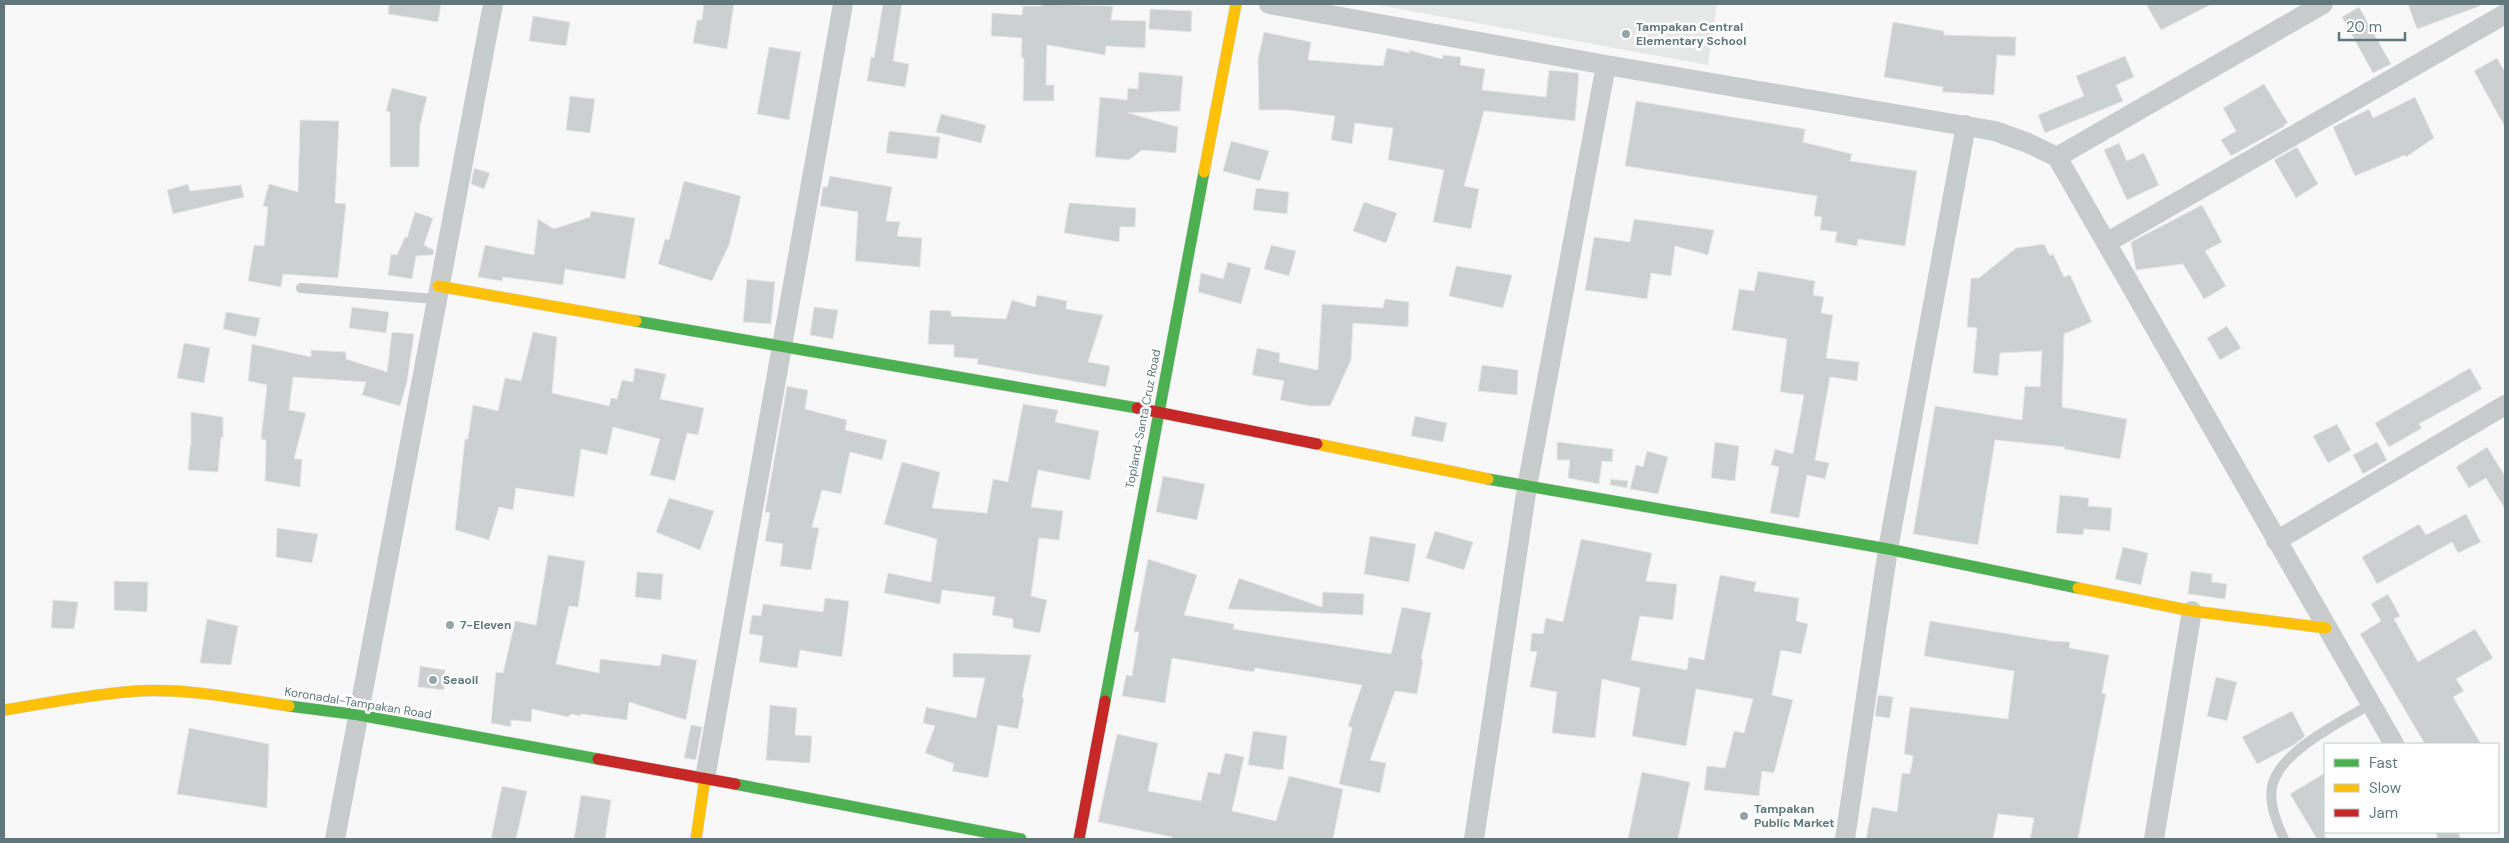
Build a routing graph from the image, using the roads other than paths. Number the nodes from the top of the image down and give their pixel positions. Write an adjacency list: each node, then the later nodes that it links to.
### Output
1 (493, 4): 12 (street)
2 (843, 4): 13 (street)
3 (1236, 4): 15 (main road, Topland-Santa Cruz Road)
4 (1269, 4): 7 (street)
5 (2316, 5): 9 (street)
6 (2505, 14): 10 (street)
7 (1606, 65): 8 (street); 16 (street)
8 (1966, 126): 9 (street); 18 (street)
9 (2057, 158): 10 (street)
10 (2106, 243): 17 (street)
11 (302, 288): 12 (lane)
12 (436, 293): 13 (main road); 23 (street)
13 (781, 347): 15 (main road); 25 (street)
14 (2505, 405): 17 (street)
15 (1158, 412): 16 (main road); 30 (main road, Topland-Santa Cruz Road)
16 (1527, 487): 18 (main road); 31 (street)
17 (2276, 541): 20 (street)
18 (1888, 549): 19 (main road); 32 (street)
19 (2192, 611): 20 (main road); 33 (street)
20 (2326, 628): 21 (street)
21 (2370, 704): 24 (street); 34 (lane)
22 (4, 710): 23 (main road, Koronadal-Tampakan Road)
23 (359, 715): 25 (main road, Koronadal-Tampakan Road); 27 (street)
24 (2393, 743)
25 (705, 778): 26 (main road, Koronadal-Tampakan Road); 28 (main road)
26 (960, 833): 29 (main road, Koronadal-Tampakan Road)
27 (335, 839)
28 (696, 839)
29 (1022, 839)
30 (1078, 839)
31 (1474, 839)
32 (1845, 839)
33 (2154, 839)
34 (2284, 839)

